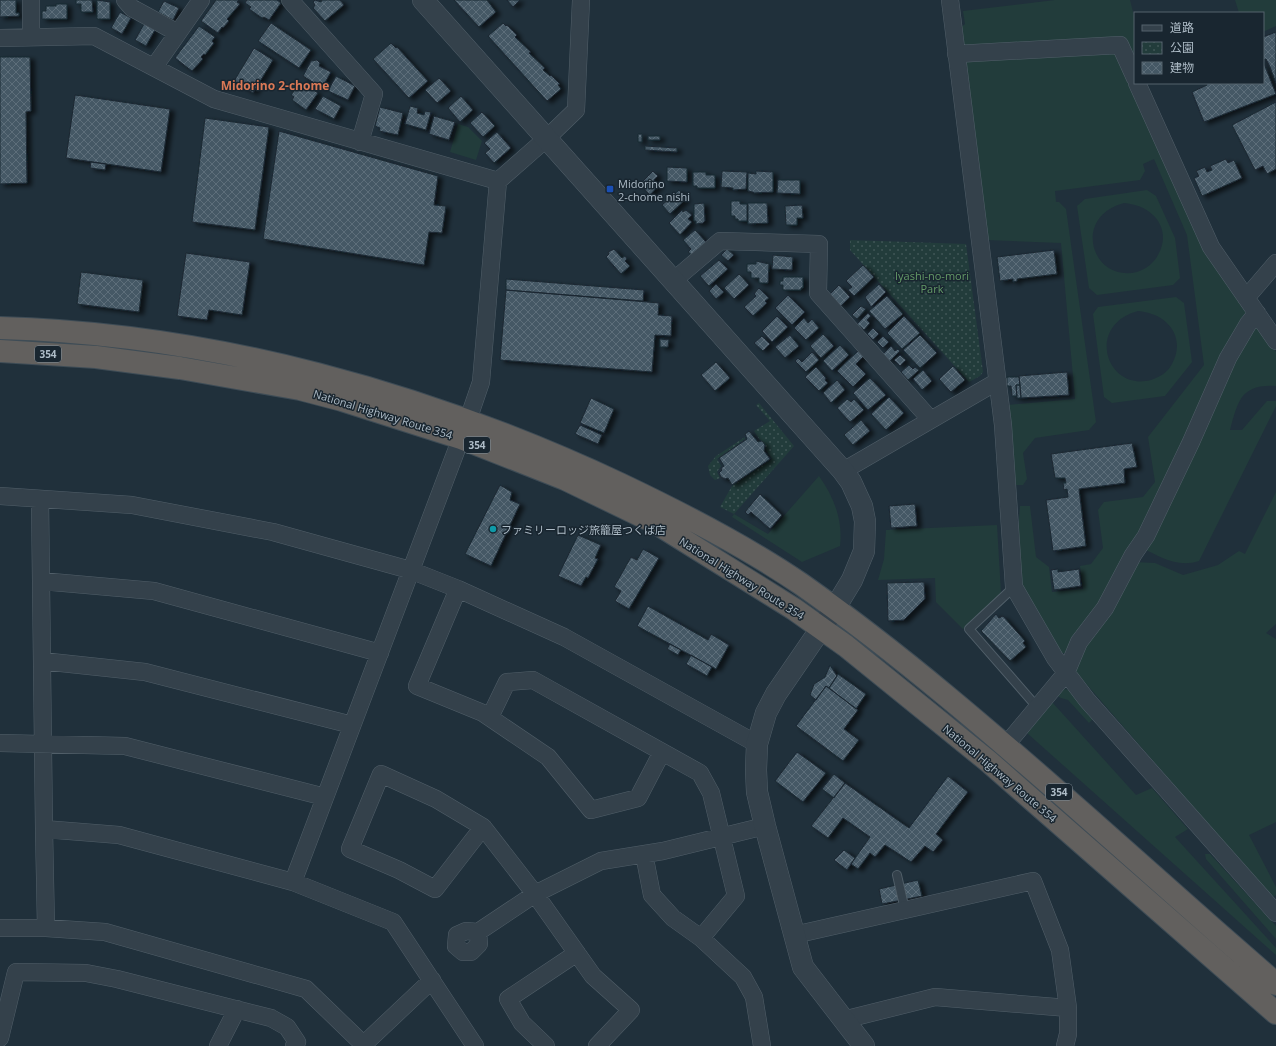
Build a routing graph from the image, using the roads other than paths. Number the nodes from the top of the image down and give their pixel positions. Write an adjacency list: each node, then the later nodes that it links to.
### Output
1 (31, 0): 9 (street)
2 (125, 0): 8 (street)
3 (290, 0): 16 (street)
4 (423, 0): 15 (street)
5 (581, 0): 15 (street)
6 (950, 0): 11 (street)
7 (196, 2): 8 (street)
8 (178, 33): 12 (street)
9 (31, 37): 10 (street); 12 (street)
10 (0, 38)
11 (956, 54): 13 (street); 25 (street)
12 (154, 67): 16 (street)
13 (1134, 76)
14 (1137, 84): 20 (street)
15 (547, 138): 17 (street); 19 (street)
16 (360, 142): 17 (street)
17 (498, 181): 27 (street)
18 (1276, 264): 20 (street)
19 (673, 280): 26 (street); 28 (street)
20 (1246, 298): 21 (street)
21 (1257, 313): 23 (street); 39 (street)
22 (0, 328): 27 (highway, National Highway Route 354 / 354)
23 (1276, 341)
24 (0, 351): 27 (highway, National Highway Route 354 / 354)
25 (998, 381): 26 (street); 33 (street)
26 (930, 419): 28 (street)
27 (465, 429): 31 (street); 35 (highway, National Highway Route 354 / 354); 36 (highway, National Highway Route 354 / 354)
28 (843, 471): 35 (street)
29 (0, 496): 30 (street)
30 (40, 499): 31 (street); 32 (street)
31 (410, 570): 34 (street); 37 (street)
32 (41, 581): 37 (street); 38 (street)
33 (1014, 587): 39 (street); 40 (lane)
34 (458, 589): 41 (street); 45 (street)
35 (835, 608): 36 (street); 46 (highway, National Highway Route 354 / 354)
36 (822, 629): 45 (street); 69 (highway, National Highway Route 354 / 354)
37 (380, 654): 42 (street)
38 (42, 661): 42 (street); 44 (street)
39 (1066, 673): 40 (street); 58 (street)
40 (1037, 707): 46 (street)
41 (490, 717): 47 (street); 47 (street)
42 (352, 725): 48 (street)
43 (0, 743): 44 (street)
44 (43, 743): 48 (street); 51 (street)
45 (757, 744): 49 (street)
46 (1006, 745): 66 (highway, National Highway Route 354 / 354)
47 (662, 752): 52 (street)
48 (325, 797): 55 (street)
49 (765, 826): 52 (street); 62 (street)
50 (483, 827): 50 (street); 56 (street)
51 (44, 829): 55 (street); 60 (street)
52 (721, 836): 53 (street); 63 (street)
53 (644, 854): 56 (street); 63 (street)
54 (897, 875): 57 (lane)
55 (293, 882): 65 (street)
56 (535, 894): 61 (street); 64 (street)
57 (905, 910): 62 (street); 67 (street)
58 (1276, 913)
59 (0, 928): 60 (street)
60 (46, 928): 72 (street)
61 (478, 932)
62 (794, 935): 70 (street)
63 (701, 938): 78 (street)
64 (577, 953): 76 (street); 77 (street)
65 (432, 980): 72 (street); 75 (street)
66 (1276, 984)
67 (1068, 1008): 70 (street); 80 (street)
68 (237, 1009): 71 (street); 73 (street); 74 (street)
69 (1276, 1013)
70 (843, 1020): 79 (street)
71 (0, 1038)
72 (363, 1045)
73 (218, 1046)
74 (294, 1046)
75 (476, 1046)
76 (546, 1046)
77 (597, 1046)
78 (762, 1046)
79 (864, 1046)
80 (1065, 1046)

